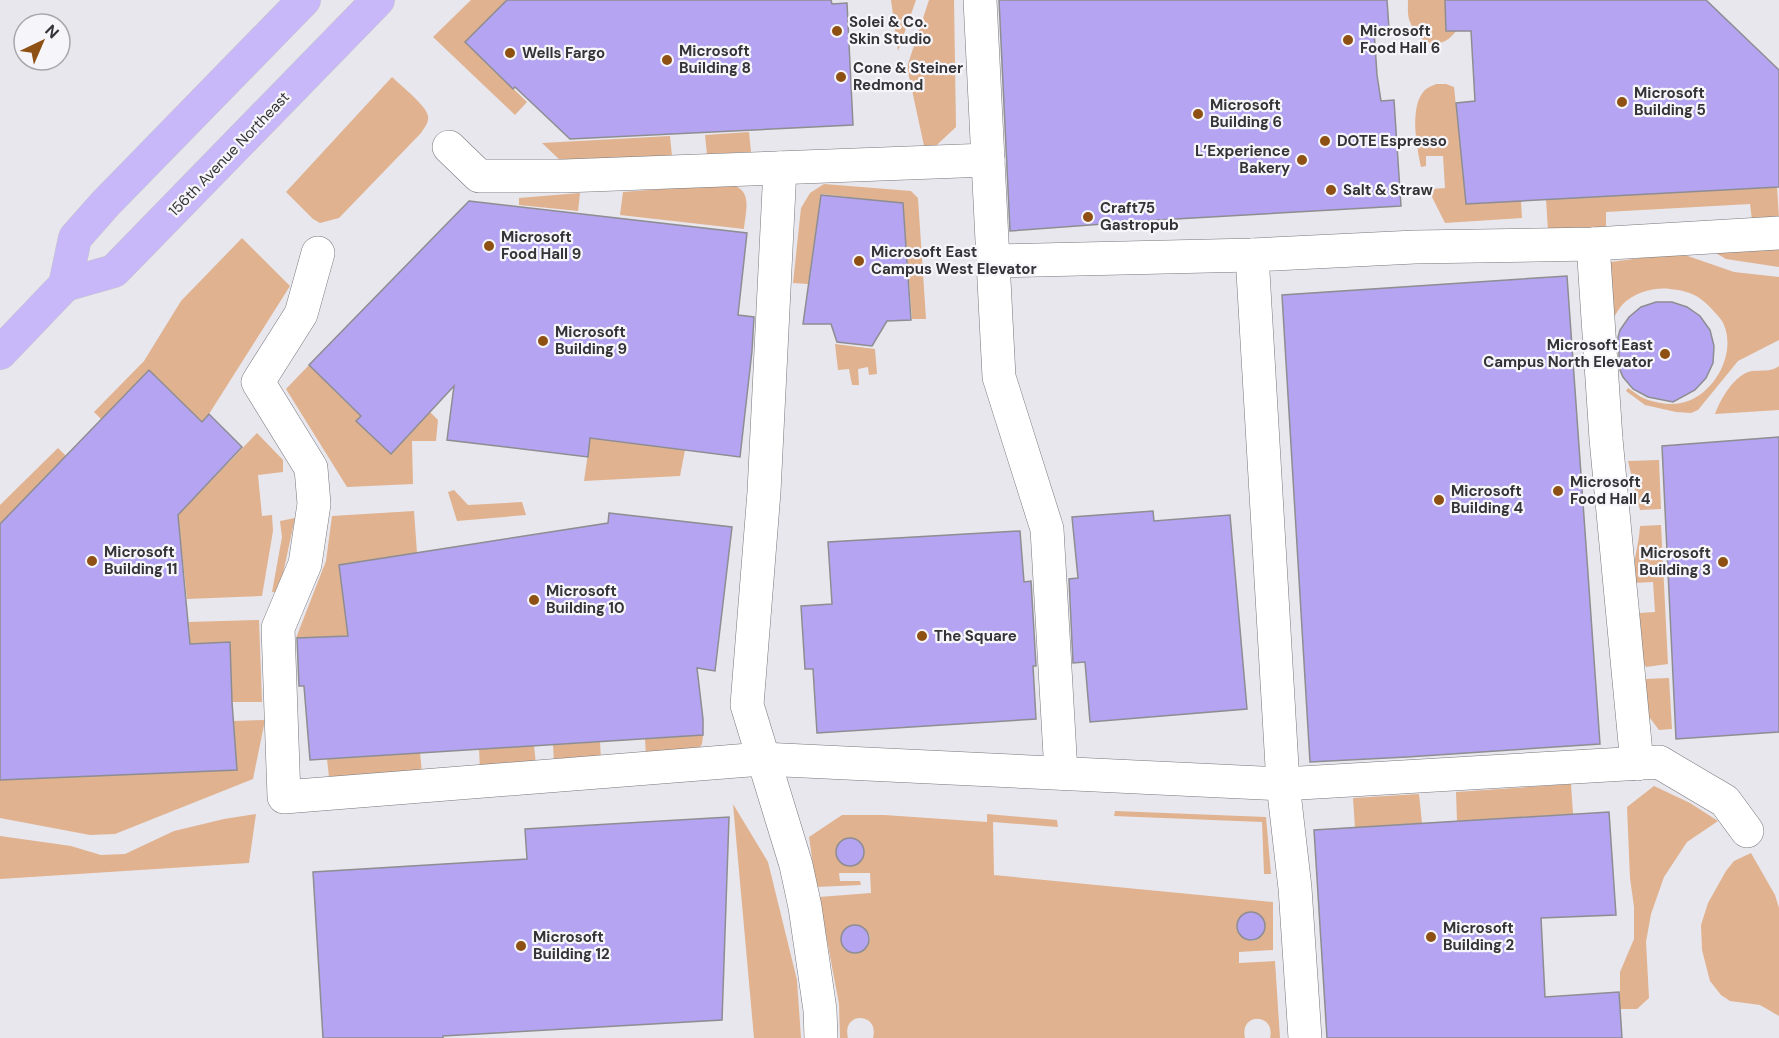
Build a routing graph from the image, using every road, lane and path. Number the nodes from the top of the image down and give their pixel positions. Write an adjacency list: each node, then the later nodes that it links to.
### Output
1 (304, 0): 12 (main road)
2 (378, 0): 12 (main road, 156th Avenue Northeast)
3 (980, 0): 5 (street)
4 (449, 147): 6 (street)
5 (988, 160): 6 (street); 11 (street)
6 (780, 168): 14 (street)
7 (1779, 232): 8 (street)
8 (1593, 244): 10 (street); 15 (street)
9 (318, 253): 14 (street)
10 (1251, 255): 11 (street); 17 (street)
11 (993, 261): 16 (street)
12 (65, 285): 13 (main road)
13 (0, 353)
14 (762, 759): 16 (street); 19 (street)
15 (1637, 764): 17 (street); 18 (street)
16 (1061, 773): 17 (street)
17 (1283, 784): 20 (street)
18 (1747, 831)
19 (821, 1038)
20 (1305, 1038)

